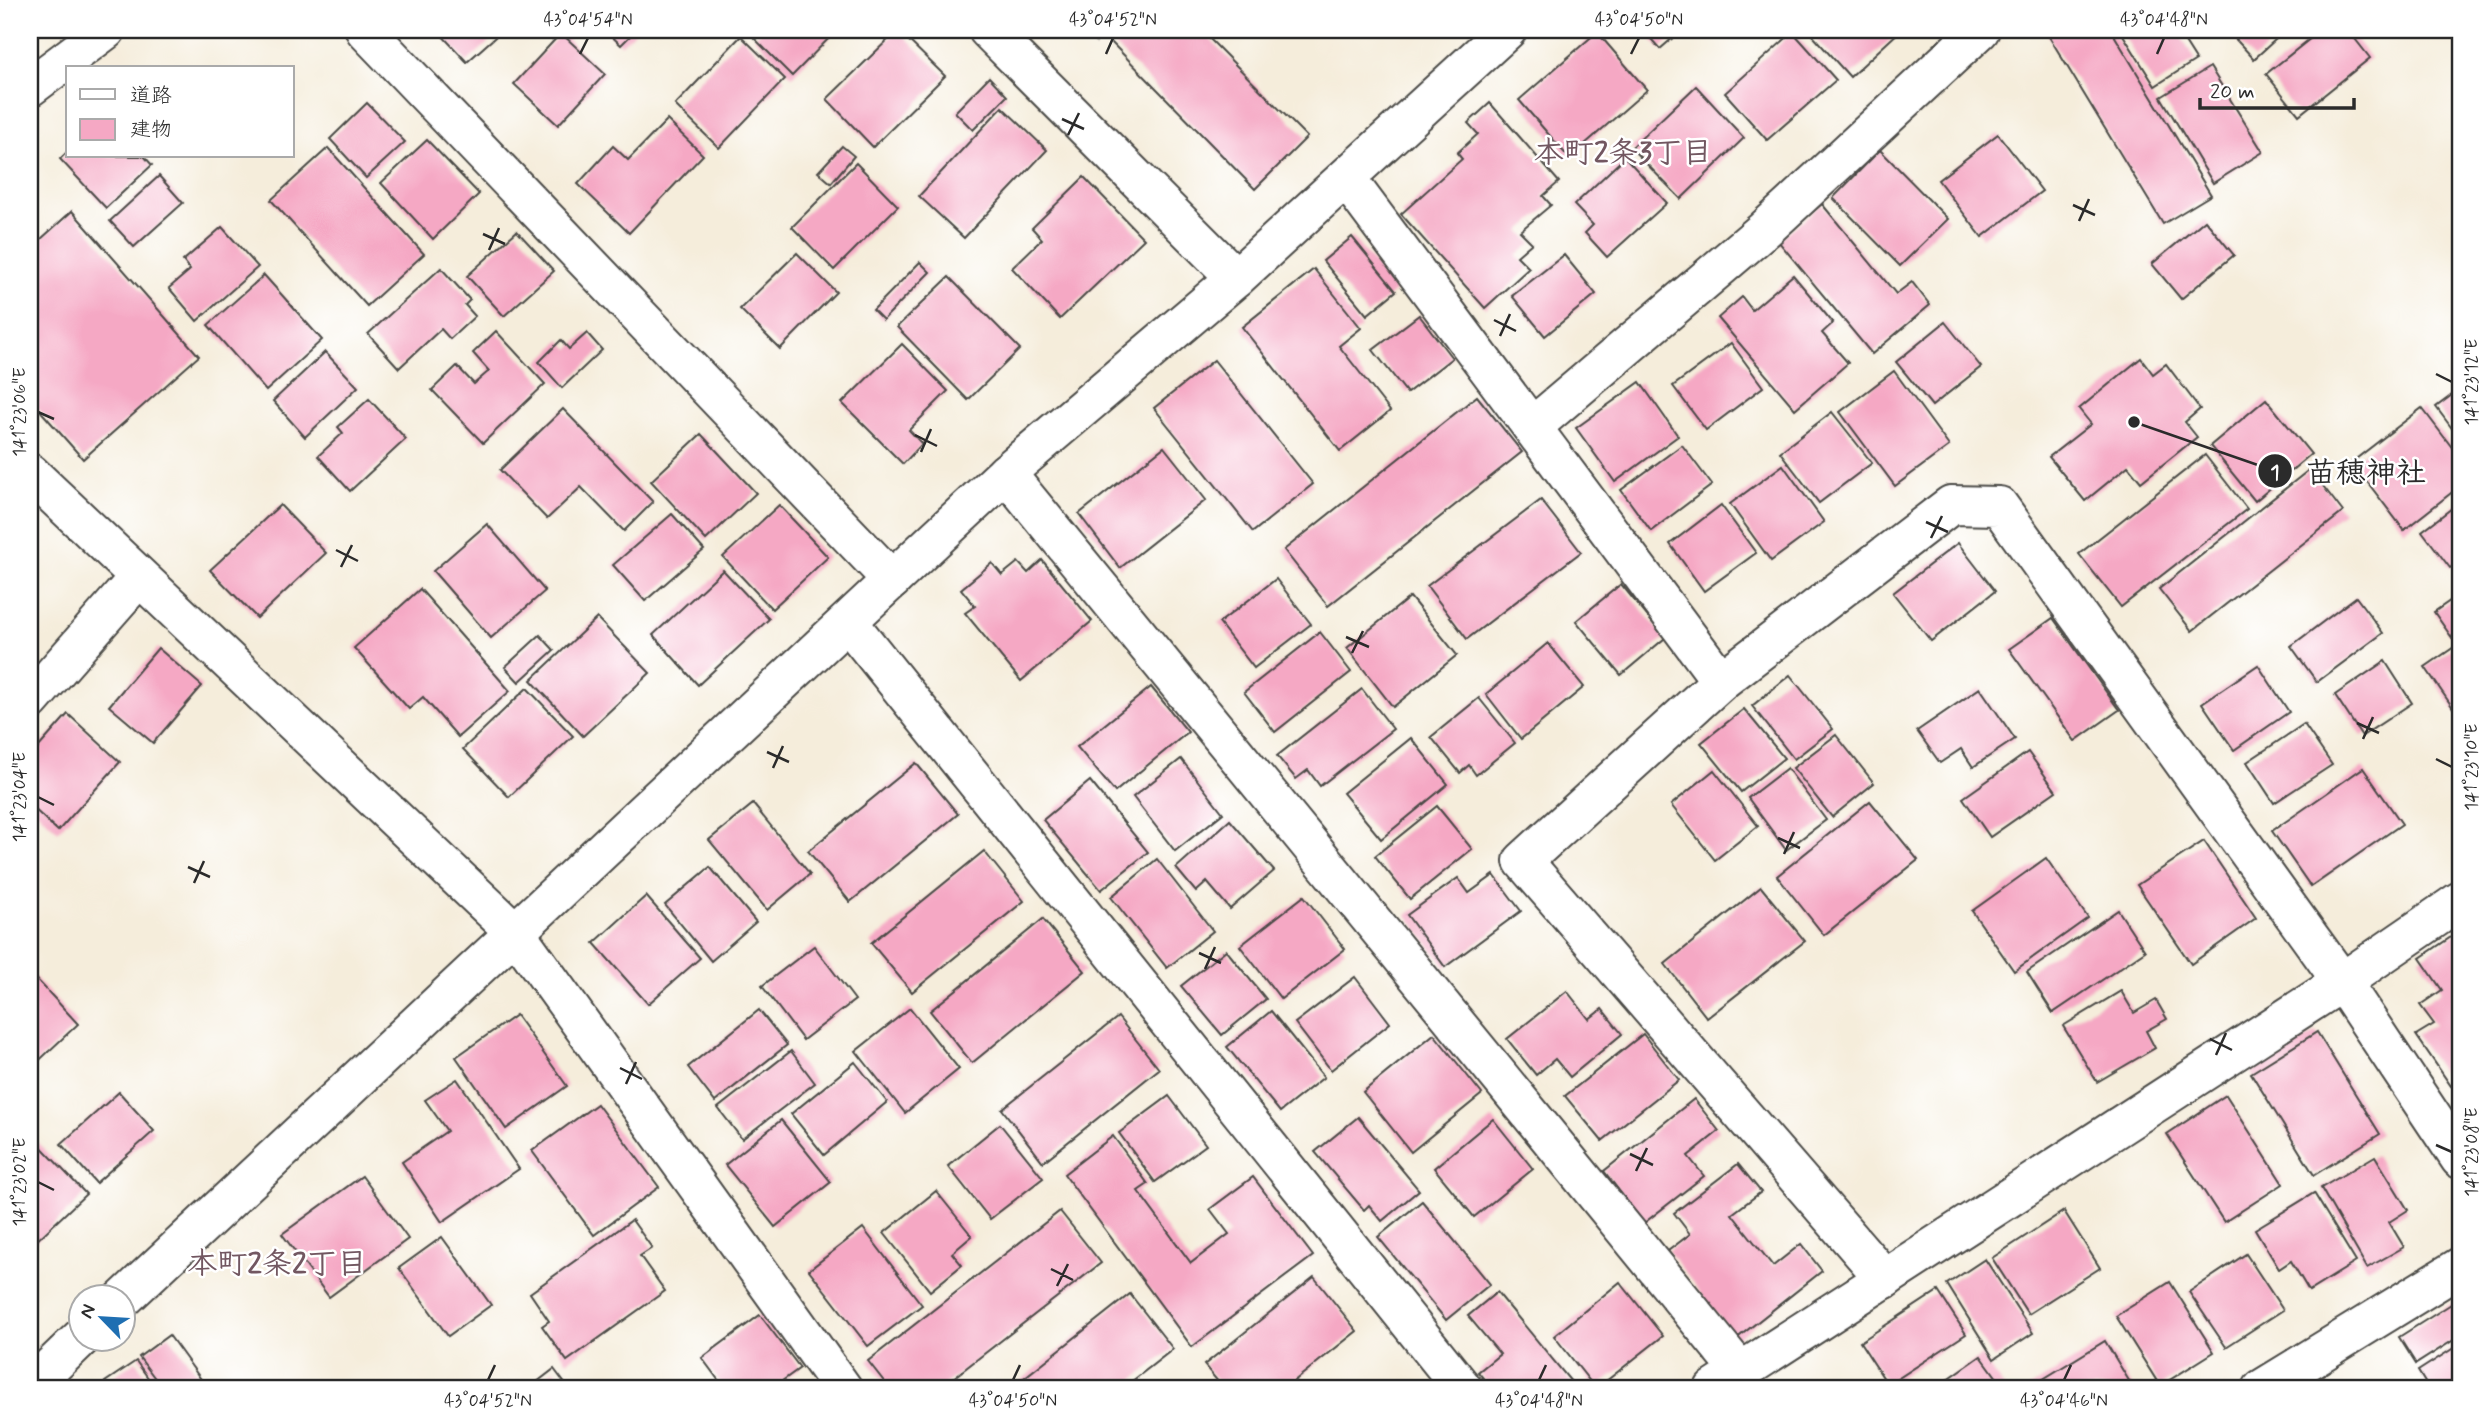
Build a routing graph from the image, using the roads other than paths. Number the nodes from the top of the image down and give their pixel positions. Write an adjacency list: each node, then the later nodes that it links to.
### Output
1 (106, 30): 6 (street)
2 (365, 30): 13 (street)
3 (988, 30): 8 (street)
4 (1507, 30): 7 (street)
5 (1980, 30): 9 (street)
6 (30, 87)
7 (1346, 178): 8 (street); 9 (street)
8 (1236, 278): 11 (street)
9 (1532, 427): 15 (street)
10 (30, 473): 12 (street)
11 (1006, 474): 13 (street); 25 (street)
12 (139, 577): 16 (street); 18 (street)
13 (892, 580): 14 (street)
14 (848, 622): 18 (street); 28 (street)
15 (1721, 681): 19 (street); 22 (street)
16 (30, 701)
17 (2460, 901): 19 (street)
18 (516, 933): 23 (street); 27 (street)
19 (2342, 982): 20 (street); 22 (street)
20 (2460, 1159)
21 (2460, 1267): 29 (street)
22 (1885, 1279): 25 (street)
23 (136, 1287)
24 (67, 1352): 26 (street)
25 (1728, 1380)
26 (30, 1387)
27 (843, 1389)
28 (1463, 1389)
29 (2262, 1389)

